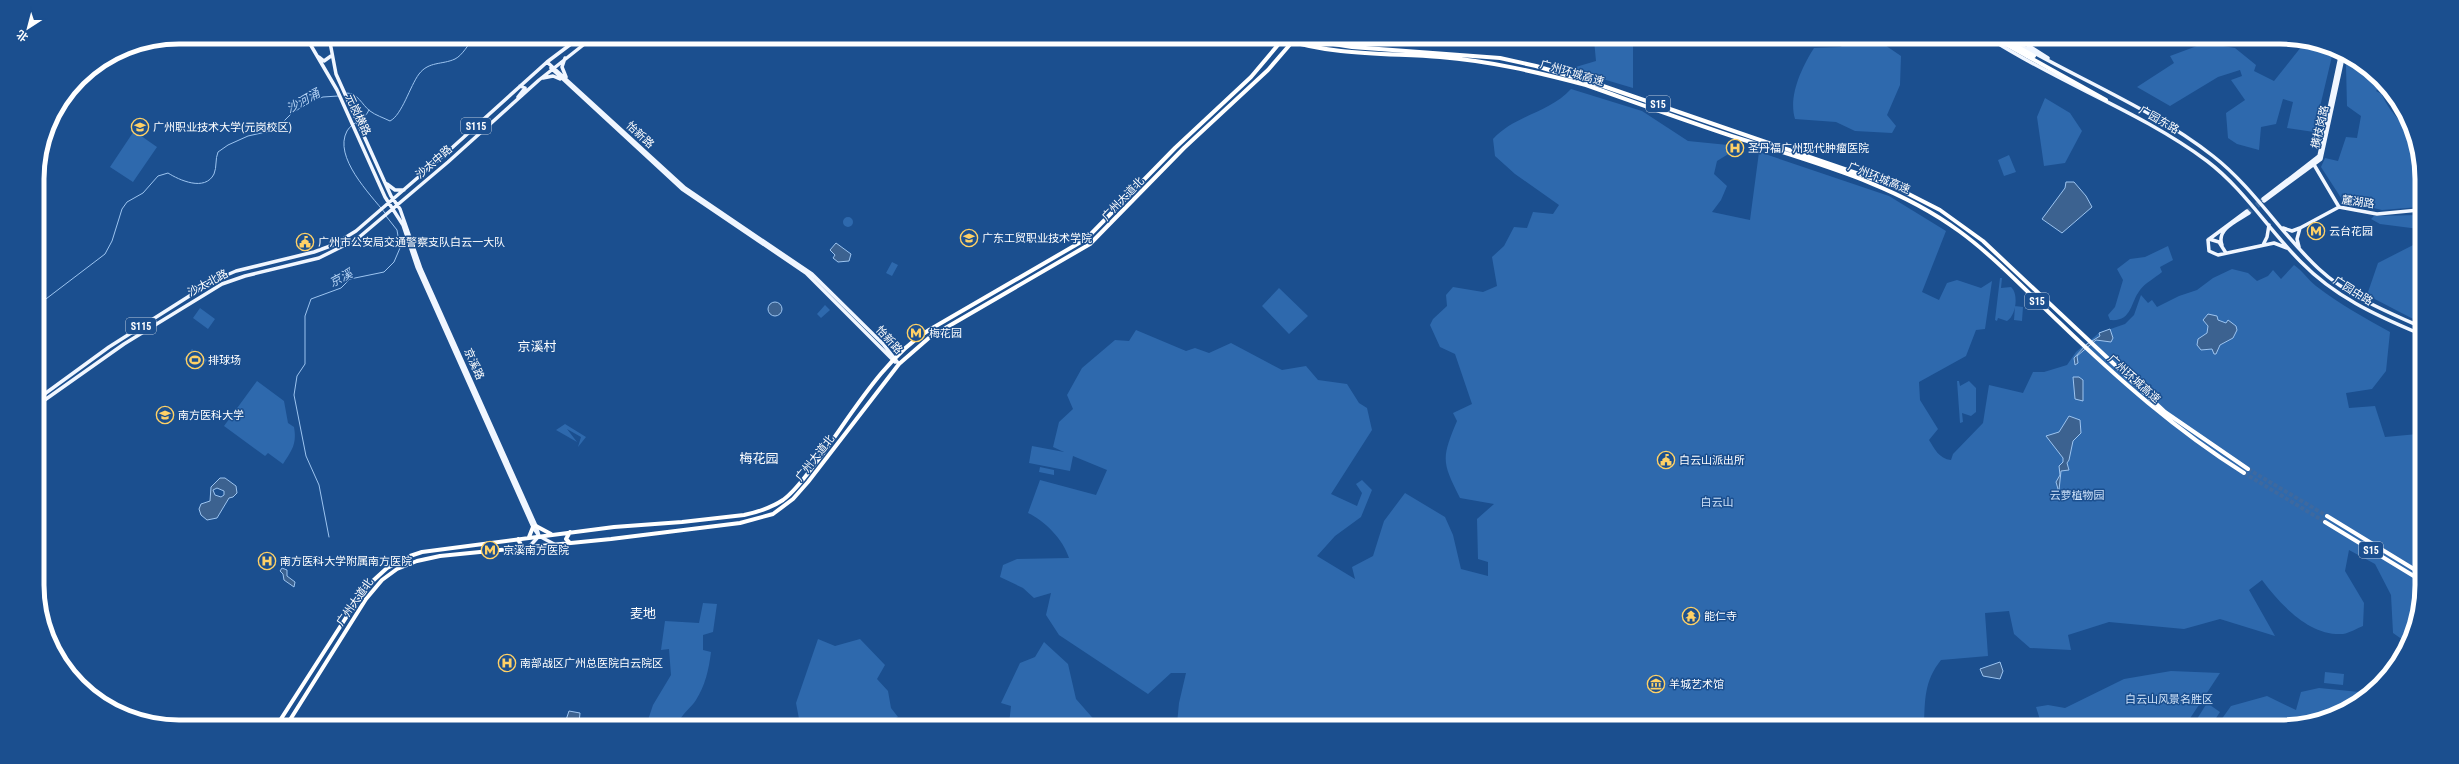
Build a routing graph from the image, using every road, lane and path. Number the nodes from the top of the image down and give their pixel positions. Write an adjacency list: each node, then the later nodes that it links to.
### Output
1 (310, 44): 14 (main road, 元岗横路)
2 (330, 44): 15 (main road, 元岗横路)
3 (571, 44): 19 (main road, S115)
4 (584, 44): 16 (main road, 沙太中路)
5 (1279, 44): 56 (highway, 广州大道北)
6 (1291, 44): 58 (highway, 广州大道北)
7 (1302, 44): 62 (highway, 广州环城高速 / S15)
8 (1333, 44): 61 (highway, 广州环城高速 / S15)
9 (2002, 44): 29 (main road, 广园东路)
10 (2003, 44): 22 (highway)
11 (2012, 44): 22 (highway)
12 (2018, 44): 20 (main road, 广园东路)
13 (2025, 44): 20 (main road)
14 (313, 50): 15 (main road); 24 (main road, 元岗横路)
15 (331, 56): 23 (main road, 元岗横路)
16 (567, 56): 21 (main road, 沙太中路); 26 (main road)
17 (2340, 58): 30 (main road, 横枝岗路)
18 (2343, 60): 30 (main road, 横枝岗路)
19 (547, 62): 21 (main road, 怡新路); 27 (main road, 沙太中路 / S115)
20 (2058, 66): 43 (main road, 广园东路)
21 (553, 68): 25 (main road, 沙太中路); 26 (main road, 怡新路)
22 (2054, 70): 29 (highway)
23 (336, 74): 24 (main road); 32 (main road, 元岗横路)
24 (331, 79): 31 (main road, 元岗横路)
25 (538, 80): 26 (main road); 28 (main road, 沙太中路 / S115)
26 (567, 82): 56 (main road, 怡新路)
27 (520, 87): 28 (main road); 34 (main road, 沙太中路 / S115)
28 (517, 100): 38 (main road, 沙太中路 / S115)
29 (2106, 100): 42 (main road, 广园东路)
30 (2313, 164): 36 (main road, 横枝岗路); 39 (main road)
31 (371, 165): 32 (main road); 37 (main road, 元岗横路)
32 (379, 169): 33 (main road, 元岗横路)
33 (385, 182): 34 (main road); 35 (main road, 元岗横路)
34 (405, 190): 35 (main road, 沙太中路 / S115)
35 (393, 199): 37 (main road, 沙太北路 / S115); 38 (main road, 京溪路)
36 (2263, 200)
37 (389, 203): 40 (main road, 京溪路); 51 (main road, 沙太北路 / S115)
38 (398, 205): 40 (main road, 沙太北路 / S115); 65 (main road, 京溪路)
39 (2339, 207): 41 (main road, 麓湖路); 44 (main road, 麓湖路)
40 (394, 209): 52 (main road, 沙太北路 / S115); 65 (main road, 京溪路)
41 (2415, 210)
42 (2269, 225): 46 (main road); 48 (main road, 广园东路)
43 (2279, 225): 44 (main road); 49 (main road, 广园东路)
44 (2300, 228): 49 (main road)
45 (2208, 240): 47 (main road); 47 (main road); 50 (main road)
46 (2262, 245): 48 (main road); 50 (main road)
47 (2222, 246): 50 (main road)
48 (2288, 248): 54 (main road, 广园中路)
49 (2300, 250): 53 (main road, 广园中路)
50 (2226, 253)
51 (191, 294): 52 (main road); 55 (main road, 沙太北路 / S115)
52 (195, 300): 57 (main road, 沙太北路 / S115)
53 (2415, 324)
54 (2415, 333)
55 (92, 359): 57 (main road); 59 (main road, 沙太北路 / S115)
56 (894, 359): 58 (main road, 怡新路); 66 (highway, 广州大道北)
57 (96, 363): 60 (main road, 沙太北路 / S115)
58 (899, 364): 71 (highway, 广州大道北)
59 (44, 394)
60 (44, 400)
61 (2248, 468)
62 (2244, 473)
63 (2327, 516): 75 (highway, S15)
64 (2325, 522): 76 (highway, S15)
65 (534, 527): 67 (highway); 68 (main road, 京溪路); 69 (highway)
66 (570, 532): 67 (highway, 广州大道北); 71 (highway)
67 (555, 534): 68 (highway, 广州大道北)
68 (538, 536): 69 (highway, 广州大道北); 72 (main road); 73 (main road)
69 (529, 538): 70 (highway, 广州大道北)
70 (518, 539): 74 (highway); 77 (highway, 广州大道北)
71 (570, 543): 72 (highway, 广州大道北)
72 (558, 545): 73 (highway, 广州大道北)
73 (528, 548): 74 (highway, 广州大道北)
74 (518, 549): 78 (highway, 广州大道北)
75 (2415, 570)
76 (2415, 577)
77 (280, 720)
78 (289, 720)

